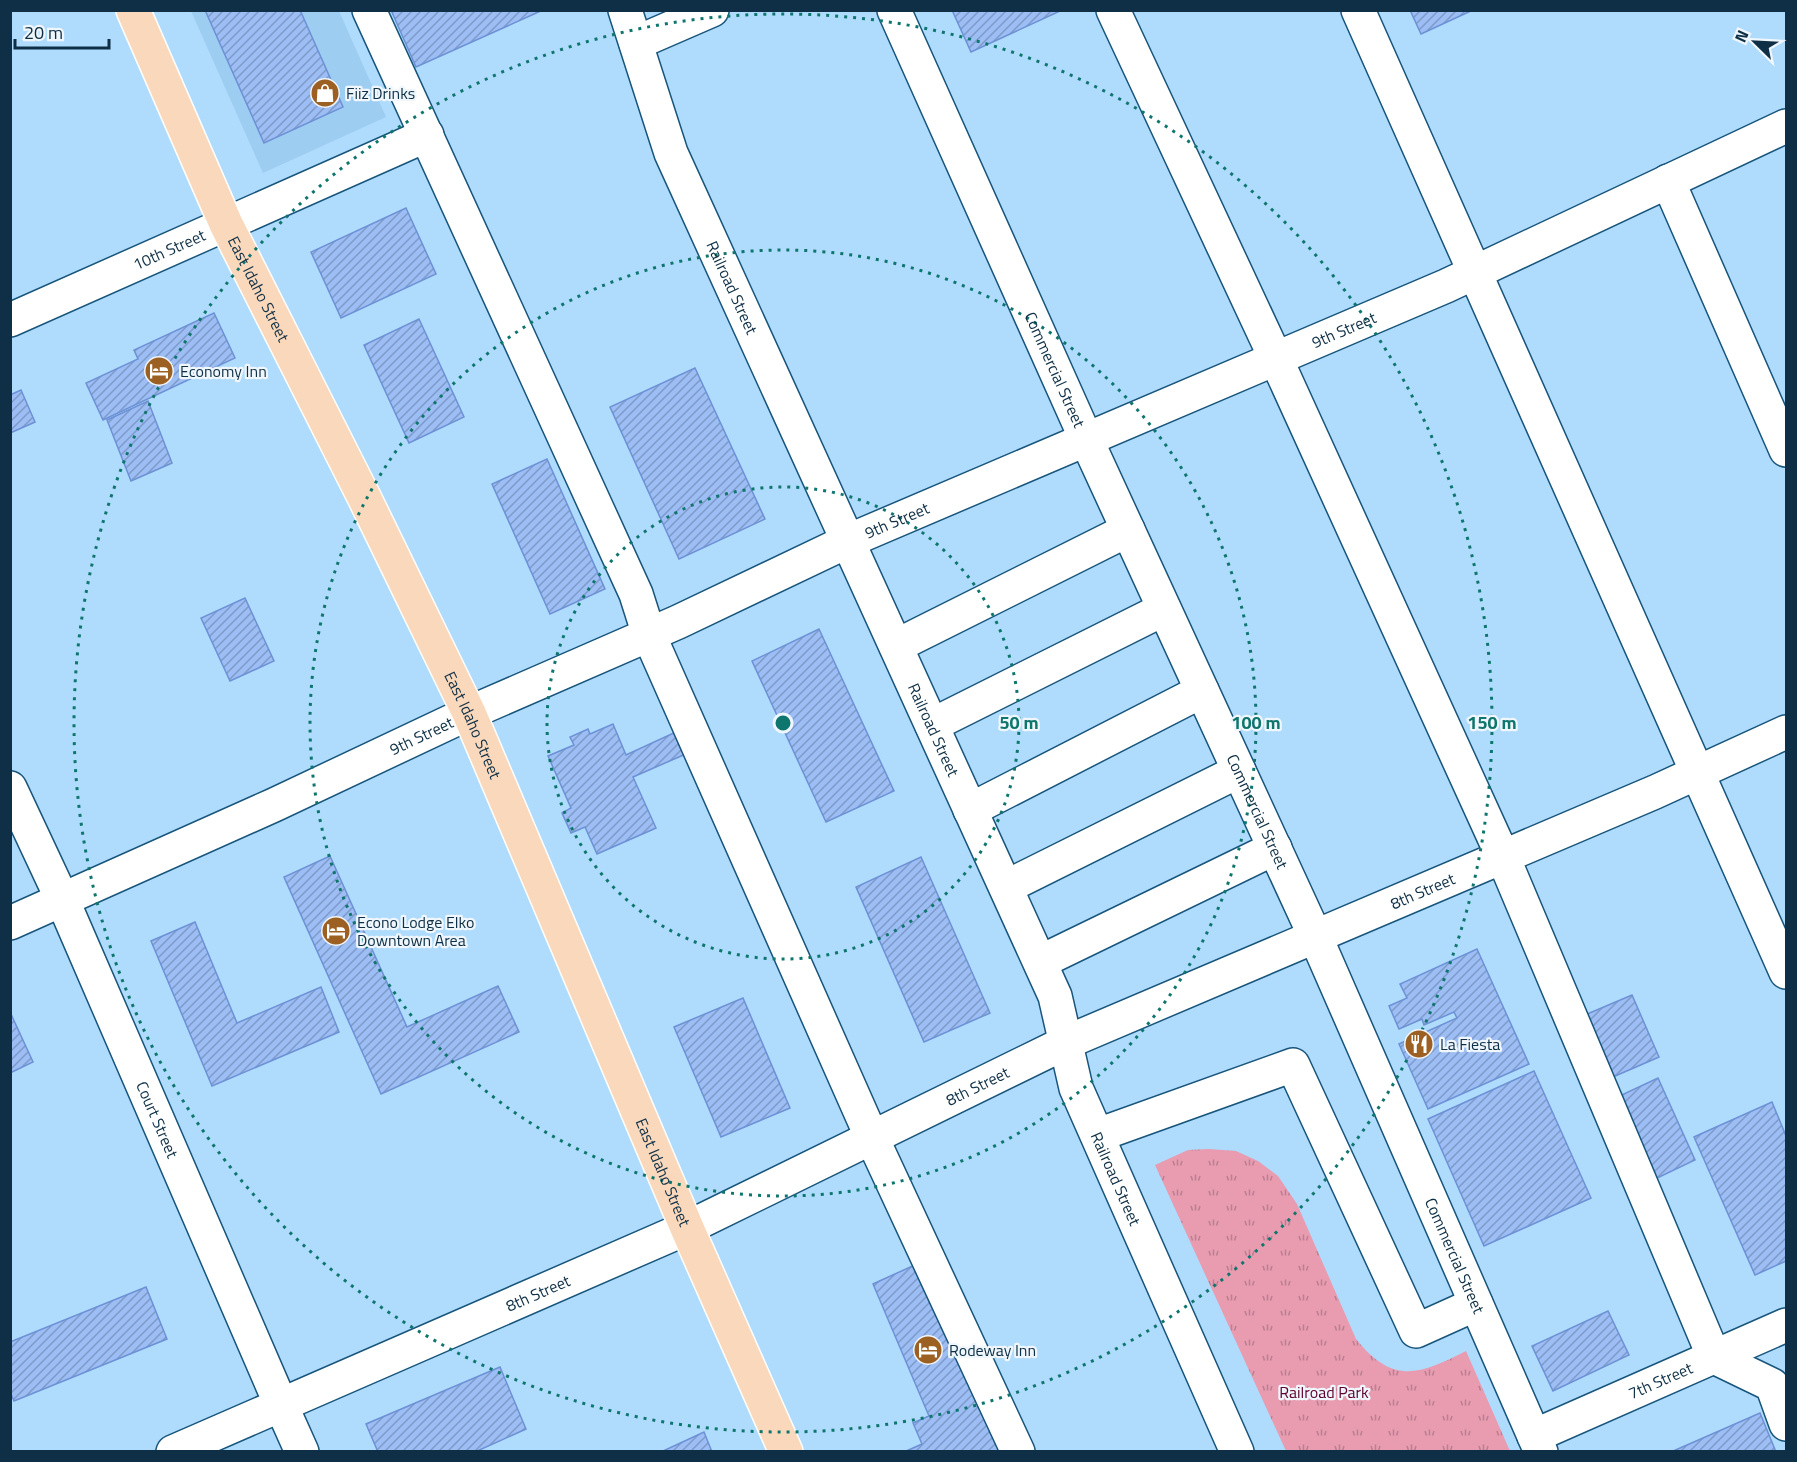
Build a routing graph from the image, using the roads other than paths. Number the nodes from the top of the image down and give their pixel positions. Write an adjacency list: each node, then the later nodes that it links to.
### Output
1 (133, 10): 12 (main road, East Idaho Street)
2 (369, 10): 10 (street)
3 (625, 10): 8 (street, Railroad Street)
4 (712, 10): 8 (street)
5 (894, 10): 16 (street, Commercial Street)
6 (1113, 10): 15 (street)
7 (1358, 10): 13 (street)
8 (636, 43): 19 (street, Railroad Street)
9 (1786, 126): 11 (street, 9th Street)
10 (427, 135): 12 (street, 10th Street); 21 (street)
11 (1668, 181): 13 (street, 9th Street); 17 (street)
12 (226, 224): 14 (street, 10th Street); 24 (main road, East Idaho Street)
13 (1474, 272): 15 (street, 9th Street); 28 (street)
14 (10, 320)
15 (1276, 359): 16 (street, 9th Street); 32 (street)
16 (1087, 441): 18 (street, Commercial Street); 19 (street, 9th Street)
17 (1786, 450)
18 (1128, 530): 20 (street, Commercial Street); 22 (street)
19 (848, 541): 21 (street, 9th Street); 22 (street, Railroad Street)
20 (1164, 609): 23 (street, Commercial Street); 25 (street)
21 (649, 635): 24 (street, 9th Street); 41 (street)
22 (896, 646): 25 (street, Railroad Street)
23 (1202, 691): 27 (street, Commercial Street); 30 (street)
24 (469, 713): 34 (street, 9th Street); 42 (main road, East Idaho Street)
25 (932, 725): 30 (street, Railroad Street)
26 (1786, 732): 28 (street, 8th Street)
27 (1239, 771): 31 (street, Commercial Street); 33 (street)
28 (1698, 774): 32 (street, 8th Street); 38 (street)
29 (10, 788): 34 (street, Court Street)
30 (970, 810): 33 (street, Railroad Street)
31 (1275, 848): 36 (street, Commercial Street); 37 (street)
32 (1503, 858): 36 (street, 8th Street); 45 (street)
33 (1006, 887): 37 (street, Railroad Street)
34 (62, 899): 35 (street, 9th Street); 46 (street, Court Street)
35 (10, 924)
36 (1316, 938): 39 (street, 8th Street); 43 (street, Commercial Street)
37 (1040, 962): 39 (street, Railroad Street)
38 (1786, 972)
39 (1067, 1042): 40 (street, Railroad Street); 41 (street, 8th Street)
40 (1098, 1135): 43 (street); 53 (street, Railroad Street)
41 (872, 1138): 42 (street, 8th Street); 52 (street)
42 (687, 1228): 46 (street, 8th Street); 51 (main road, East Idaho Street)
43 (1476, 1304): 48 (street, Commercial Street)
44 (1786, 1325): 45 (street, 7th Street)
45 (1714, 1357): 47 (street); 48 (street, 7th Street)
46 (281, 1405): 49 (street, 8th Street); 50 (street, Court Street)
47 (1786, 1424)
48 (1537, 1444)
49 (173, 1452)
50 (302, 1452)
51 (786, 1452)
52 (1018, 1452)
53 (1237, 1452)

